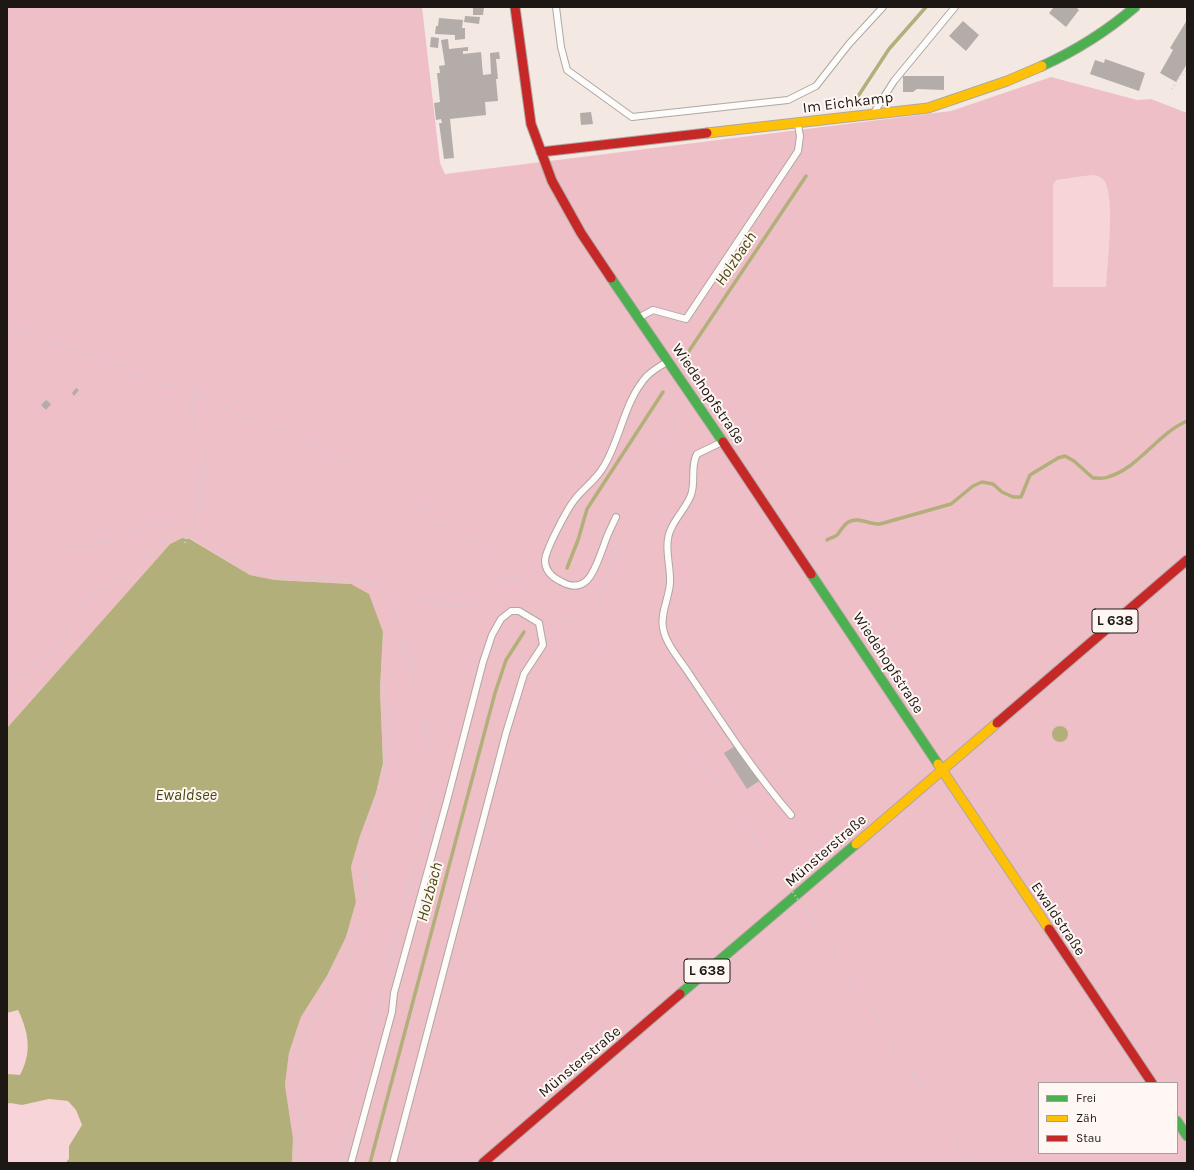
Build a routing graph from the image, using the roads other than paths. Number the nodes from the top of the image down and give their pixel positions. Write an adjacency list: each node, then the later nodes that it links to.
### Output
1 (515, 7): 8 (main road, Wiedehopfstraße)
2 (556, 7): 3 (lane)
3 (883, 7)
4 (955, 7): 6 (lane)
5 (1135, 7): 6 (main road, Im Eichkamp)
6 (873, 114): 7 (main road, Im Eichkamp)
7 (798, 123): 8 (main road, Im Eichkamp); 9 (lane)
8 (541, 152): 9 (main road, Wiedehopfstraße)
9 (639, 317): 10 (main road, Wiedehopfstraße)
10 (668, 361): 11 (main road, Wiedehopfstraße); 12 (lane)
11 (723, 442): 14 (main road, Wiedehopfstraße); 15 (lane)
12 (616, 517)
13 (1187, 560): 14 (main road, Münsterstraße / L 638)
14 (941, 770): 16 (main road, Ewaldstraße); 21 (main road, Münsterstraße / L 638)
15 (792, 815)
16 (1151, 1082)
17 (1178, 1122): 18 (main road)
18 (1187, 1136)
19 (351, 1163): 20 (lane)
20 (393, 1163)
21 (483, 1163)

